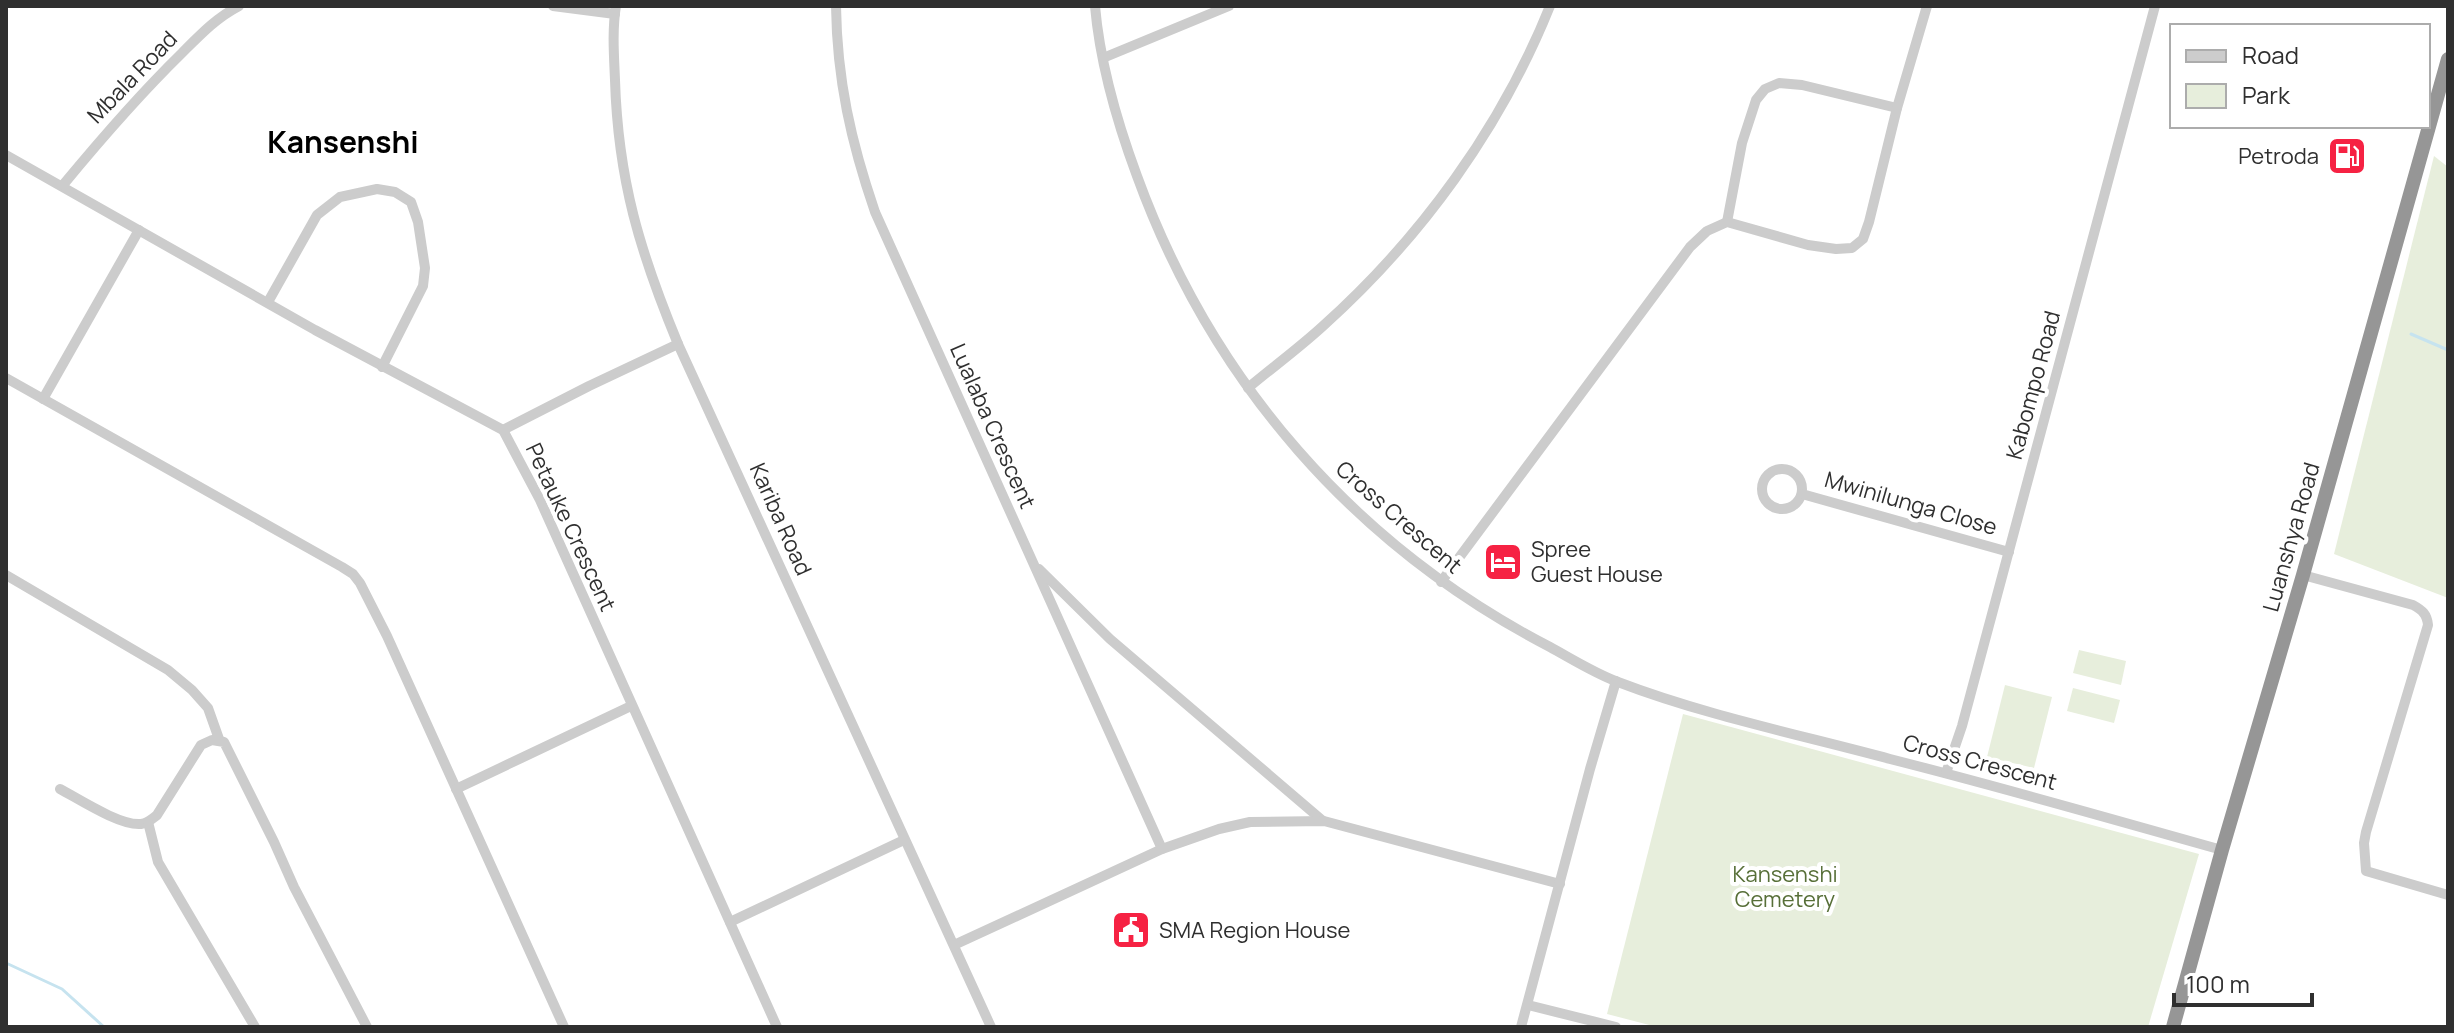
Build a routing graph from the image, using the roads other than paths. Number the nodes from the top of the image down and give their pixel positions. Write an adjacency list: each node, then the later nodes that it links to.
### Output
1 (239, 6): 16 (street, Mbala Road)
2 (553, 6): 9 (street)
3 (836, 6): 28 (street, Lualaba Crescent)
4 (1095, 6): 10 (street, Cross Crescent)
5 (1550, 6): 23 (street)
6 (1927, 6): 12 (street)
7 (2155, 6): 27 (street, Kabompo Road)
8 (1221, 7): 10 (street)
9 (615, 10): 20 (street, Kariba Road)
10 (1103, 58): 23 (street, Cross Crescent)
11 (2448, 59): 13 (highway, Luanshya Road)
12 (1897, 108): 17 (street); 17 (street)
13 (2430, 123)
14 (2429, 128): 30 (highway, Luanshya Road)
15 (6, 155): 16 (street, Petauke Crescent)
16 (63, 185): 18 (street, Petauke Crescent)
17 (1727, 222): 31 (street)
18 (139, 230): 19 (street, Petauke Crescent); 24 (street)
19 (268, 302): 21 (street, Petauke Crescent); 21 (street)
20 (678, 344): 25 (street); 42 (street, Kariba Road)
21 (382, 367): 25 (street, Petauke Crescent)
22 (6, 378): 24 (street)
23 (1248, 388): 31 (street, Cross Crescent)
24 (43, 399): 39 (street)
25 (503, 430): 35 (street, Petauke Crescent)
26 (1802, 494): 26 (street, Mwinilunga Close); 27 (street, Mwinilunga Close)
27 (2009, 552): 37 (street, Kabompo Road)
28 (1032, 562): 32 (street); 33 (street, Lualaba Crescent)
29 (6, 575): 36 (street)
30 (2303, 575): 44 (highway, Luanshya Road); 46 (street)
31 (1441, 582): 34 (street, Cross Crescent)
32 (1077, 608): 33 (street); 40 (street)
33 (1058, 619): 43 (street, Lualaba Crescent)
34 (1616, 681): 37 (street, Cross Crescent); 45 (street)
35 (631, 706): 39 (street); 47 (street, Petauke Crescent)
36 (219, 739): 41 (street); 51 (street)
37 (1946, 773): 44 (street, Cross Crescent)
38 (60, 789): 41 (street)
39 (456, 789): 52 (street)
40 (1324, 821): 43 (street); 45 (street)
41 (148, 822): 50 (street)
42 (904, 840): 47 (street); 48 (street, Kariba Road)
43 (1162, 849): 48 (street)
44 (2222, 850): 57 (highway, Luanshya Road)
45 (1560, 884): 49 (street)
46 (2448, 895)
47 (730, 922): 53 (street, Petauke Crescent)
48 (954, 945): 54 (street, Kariba Road)
49 (1528, 1005): 55 (street); 56 (street)
50 (255, 1027)
51 (367, 1027)
52 (564, 1027)
53 (777, 1027)
54 (991, 1027)
55 (1521, 1027)
56 (1616, 1027)
57 (2173, 1027)

